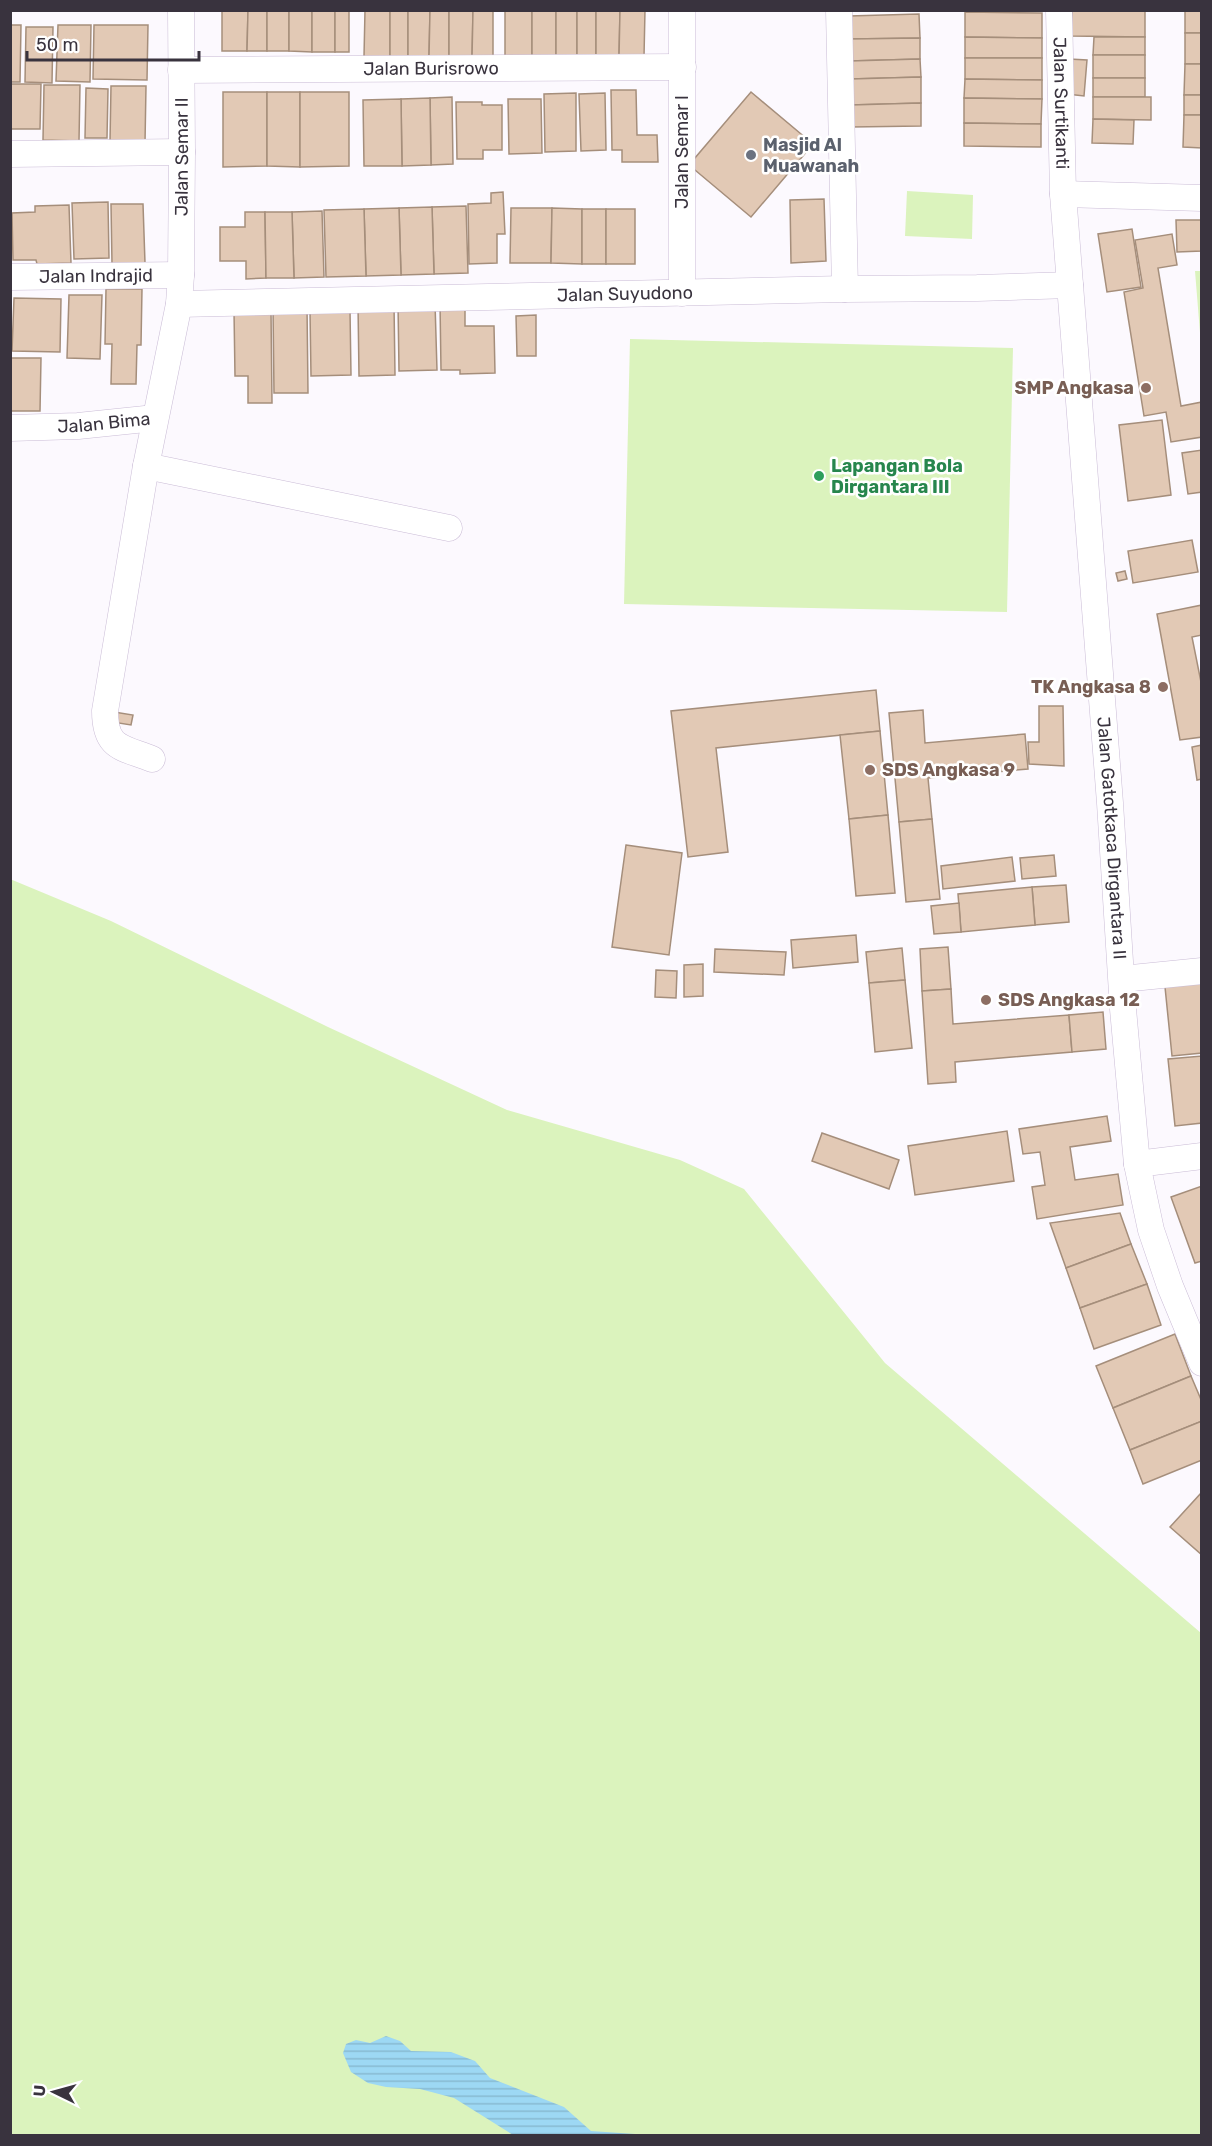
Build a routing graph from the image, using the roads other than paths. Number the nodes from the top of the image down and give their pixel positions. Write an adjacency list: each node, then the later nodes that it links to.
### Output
1 (181, 10): 6 (street, Jalan Semar II)
2 (682, 10): 5 (street, Jalan Semar I)
3 (839, 10): 14 (street)
4 (1059, 10): 9 (street, Jalan Surtikanti)
5 (683, 67): 6 (street, Jalan Burisrowo); 15 (street, Jalan Semar I)
6 (181, 70): 7 (street, Jalan Semar II)
7 (182, 152): 8 (street); 11 (street, Jalan Semar II)
8 (10, 154)
9 (1063, 194): 10 (street); 13 (street, Jalan Gatotkaca Dirgantara II)
10 (1202, 198)
11 (181, 275): 12 (street, Jalan Indrajid); 16 (street, Jalan Semar II)
12 (10, 277)
13 (1070, 285): 14 (street, Jalan Suyudono); 23 (street, Jalan Gatotkaca Dirgantara II)
14 (844, 289): 15 (street, Jalan Suyudono)
15 (682, 293): 16 (street, Jalan Suyudono)
16 (179, 304): 17 (street, Jalan Bima)
17 (155, 418): 18 (street, Jalan Bima); 19 (street)
18 (10, 429)
19 (146, 466): 20 (street); 21 (street)
20 (449, 528)
21 (152, 759)
22 (1202, 971): 23 (street)
23 (1122, 979): 25 (street, Jalan Gatotkaca Dirgantara II)
24 (1202, 1156): 25 (street)
25 (1137, 1164): 26 (street, Jalan Gatotkaca Dirgantara II)
26 (1202, 1363)

